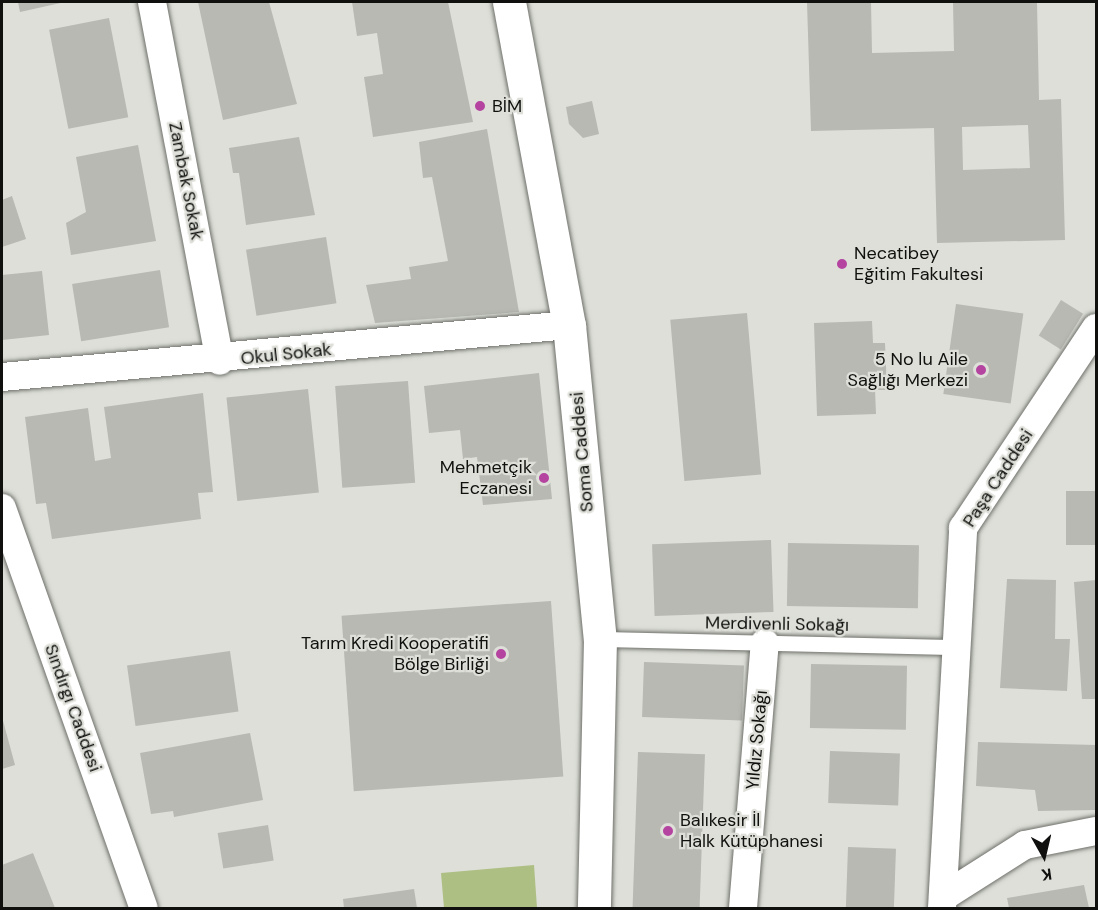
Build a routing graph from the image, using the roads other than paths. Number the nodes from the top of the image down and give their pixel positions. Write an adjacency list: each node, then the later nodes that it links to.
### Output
1 (152, 2): 5 (street, Zambak Sokak)
2 (509, 2): 3 (main road, Soma Caddesi)
3 (569, 325): 5 (street, Okul Sokak); 8 (main road, Soma Caddesi)
4 (1096, 328): 10 (street, Paşa Caddesi)
5 (220, 361): 6 (street, Okul Sokak)
6 (2, 377)
7 (2, 508): 13 (street, Sındırgı Caddesi)
8 (600, 639): 9 (lane, Merdivenli Sokağı); 14 (main road, Soma Caddesi)
9 (765, 643): 10 (lane, Merdivenli Sokağı); 15 (street, Yıldız Sokağı)
10 (954, 647): 12 (street, Paşa Caddesi)
11 (1096, 831): 12 (street)
12 (942, 903)
13 (144, 909)
14 (594, 909)
15 (743, 909)

